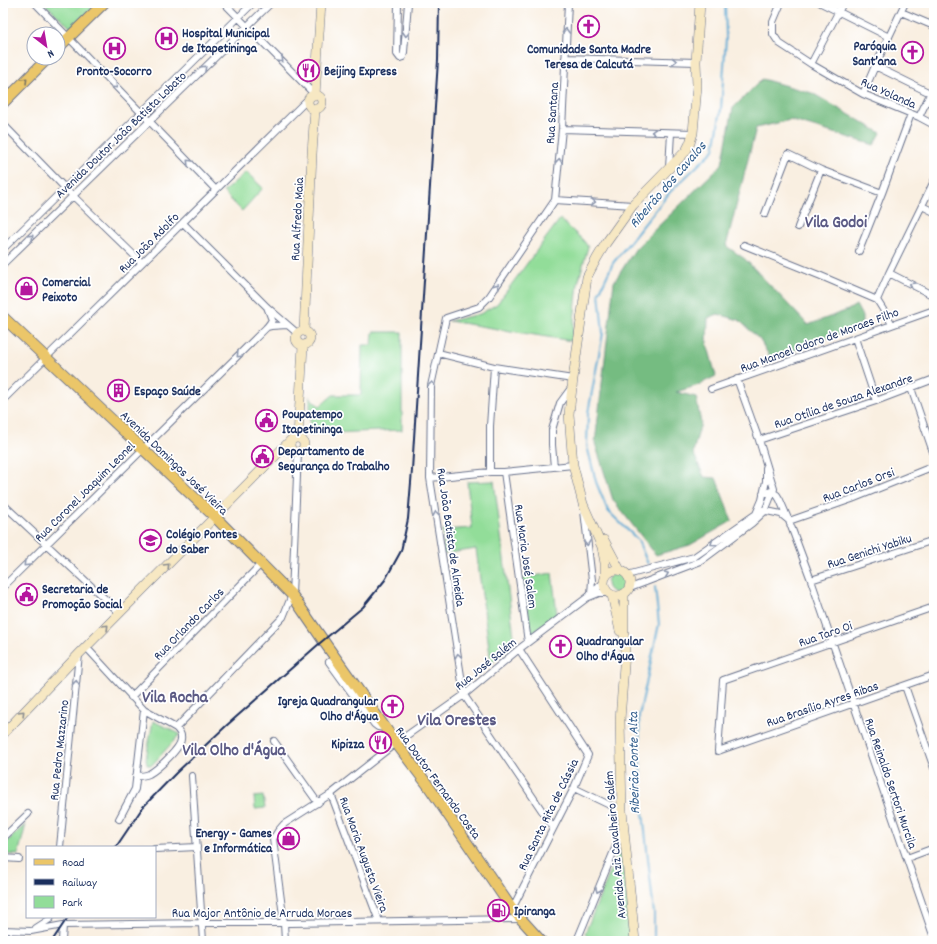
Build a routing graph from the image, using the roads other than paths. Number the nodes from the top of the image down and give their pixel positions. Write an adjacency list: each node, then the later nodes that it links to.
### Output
1 (35, 3): 20 (street)
2 (104, 3): 20 (main road)
3 (224, 3): 17 (street)
4 (253, 3): 17 (street, Avenida Doutor João Batista Lobato)
5 (270, 3): 18 (street, Avenida Doutor João Batista Lobato)
6 (321, 3): 31 (main road)
7 (398, 3): 8 (street, one-way to 7)
8 (408, 3)
9 (568, 3): 23 (street, Rua Santana, one-way to 9)
10 (700, 3): 24 (main road)
11 (781, 3): 25 (street, Rua Yolanda)
12 (821, 3): 15 (street)
13 (843, 3): 15 (street)
14 (905, 3): 16 (street)
15 (839, 12): 21 (street); 25 (street)
16 (901, 12): 19 (street); 21 (street)
17 (238, 18): 18 (street); 34 (street, Avenida Doutor João Batista Lobato)
18 (247, 26): 31 (street, one-way to 31); 37 (street, Avenida Doutor João Batista Lobato, one-way to 18)
19 (934, 26)
20 (72, 34): 22 (main road); 34 (street, one-way to 34)
21 (889, 37): 27 (street)
22 (66, 40)
23 (565, 58): 24 (street, one-way to 24); 40 (street, Rua Santana)
24 (696, 62): 42 (main road)
25 (811, 64): 30 (street, Rua Yolanda)
26 (40, 66): 32 (main road, one-way to 26)
27 (875, 66): 29 (street); 30 (street)
28 (934, 86): 29 (street)
29 (930, 93): 36 (street)
30 (863, 94): 35 (street, Rua Yolanda)
31 (312, 96): 33 (main road); 33 (main road); 47 (street, Rua João Adolfo)
32 (3, 103)
33 (316, 109): 71 (main road, Rua Alfredo Maia)
34 (141, 113): 37 (street); 46 (street, Avenida Doutor João Batista Lobato)
35 (911, 114): 36 (street, Rua Yolanda); 48 (street)
36 (919, 117): 39 (street, Rua Yolanda)
37 (149, 122): 47 (street, one-way to 37); 49 (street, Avenida Doutor João Batista Lobato)
38 (3, 124): 46 (street)
39 (934, 124)
40 (562, 129): 41 (street, one-way to 40); 50 (street, Rua Santana, one-way to 40)
41 (671, 133): 42 (street); 43 (street)
42 (693, 133): 43 (main road)
43 (669, 168): 51 (main road)
44 (820, 170): 48 (street); 54 (street); 56 (street)
45 (934, 181): 52 (street)
46 (65, 188): 49 (street); 58 (street, Avenida Doutor João Batista Lobato)
47 (216, 190): 55 (street, Rua João Adolfo)
48 (882, 193): 59 (street)
49 (73, 196): 60 (street); 61 (street, Avenida Doutor João Batista Lobato, one-way to 49)
50 (554, 200): 51 (street, one-way to 51); 73 (street, Rua João Batista de Almeida, one-way to 50)
51 (633, 205): 78 (main road)
52 (922, 206): 53 (street); 62 (street)
53 (934, 212)
54 (764, 214)
55 (183, 223): 60 (street, Rua João Adolfo); 65 (street)
56 (798, 227)
57 (744, 245): 64 (street)
58 (3, 249)
59 (858, 251)
60 (142, 263): 74 (street, Rua João Adolfo)
61 (3, 264)
62 (889, 273): 63 (street, one-way to 62); 64 (street)
63 (934, 296)
64 (877, 300): 68 (street)
65 (266, 307): 69 (street); 70 (street)
66 (934, 310): 68 (street, Rua Manoel Odoro de Moraes Filho)
67 (3, 317): 74 (main road, Avenida Domingos José Vieira)
68 (892, 324): 72 (street, Rua Manoel Odoro de Moraes Filho)
69 (287, 325): 70 (street); 71 (street)
70 (266, 327): 85 (street, Rua Coronel Joaquim Leonel, one-way to 85)
71 (301, 332): 83 (main road, Rua Alfredo Maia)
72 (855, 338): 76 (street, Rua Manoel Odoro de Moraes Filho); 82 (street)
73 (438, 353): 75 (street); 94 (street, Rua João Batista de Almeida, one-way to 73)
74 (46, 358): 81 (street, Rua João Adolfo); 85 (main road, Avenida Domingos José Vieira)
75 (494, 367): 78 (street); 92 (street)
76 (738, 379): 80 (street, Rua Manoel Odoro de Moraes Filho); 84 (street)
77 (934, 379): 79 (street, Rua Otília de Souza Alexandre)
78 (573, 383): 89 (main road); 91 (street)
79 (910, 388): 82 (street, Rua Otília de Souza Alexandre); 87 (street)
80 (711, 389)
81 (3, 400)
82 (876, 401): 84 (street, Rua Otília de Souza Alexandre)
83 (295, 439): 86 (main road); 100 (main road)
84 (759, 440): 88 (street)
85 (143, 449): 100 (main road, Avenida Domingos José Vieira); 103 (street, Rua Coronel Joaquim Leonel)
86 (298, 452): 111 (street)
87 (934, 455)
88 (766, 463): 95 (street); 96 (street)
89 (573, 465): 91 (street); 97 (main road)
90 (934, 466): 101 (street, Rua Carlos Orsi)
91 (554, 467): 93 (street)
92 (490, 472): 93 (street); 94 (street)
93 (504, 472): 115 (street, Rua Maria José Salem)
94 (430, 478): 124 (street, Rua João Batista de Almeida, one-way to 94)
95 (773, 492): 96 (street); 99 (street); 101 (street, Rua Reinaldo Sertori Murcila)
96 (761, 500): 99 (street); 105 (street, one-way to 105)
97 (583, 501): 105 (main road); 106 (main road); 112 (street, one-way to 112)
98 (3, 504): 103 (street)
99 (765, 511): 101 (street); 109 (street, one-way to 99)
100 (215, 517): 104 (main road, Avenida Domingos José Vieira); 114 (main road, one-way to 100)
101 (789, 521): 107 (street, Rua Reinaldo Sertori Murcila)
102 (934, 540): 107 (street, Rua Genichi Yabiku)
103 (46, 544): 108 (street, Rua Coronel Joaquim Leonel, one-way to 108); 114 (street)
104 (261, 564): 111 (main road, Avenida Domingos José Vieira); 125 (street, Rua Orlando Carlos)
105 (624, 573): 106 (main road); 109 (main road)
106 (605, 580): 110 (main road); 112 (street, Rua José Salém)
107 (811, 580): 116 (street, Rua Reinaldo Sertori Murcila)
108 (3, 587)
109 (627, 591): 110 (main road); 119 (main road, Avenida Aziz Cavalheiro Salém)
110 (610, 594): 112 (street); 119 (main road, Avenida Aziz Cavalheiro Salém)
111 (292, 595): 128 (street); 129 (main road, Rua Doutor Fernando Costa)
112 (589, 596): 115 (street, Rua José Salém)
113 (934, 607): 116 (street, Rua Taro Oi)
114 (120, 613): 117 (main road, one-way to 114)
115 (528, 642): 118 (street, Rua José Salém)
116 (832, 642): 126 (street, Rua Reinaldo Sertori Murcila); 133 (street, Rua Taro Oi)
117 (86, 647): 120 (main road); 125 (street)
118 (519, 649): 124 (street, Rua José Salém); 137 (street, Rua Santa Rita de Cássia)
119 (625, 652): 140 (main road, Avenida Aziz Cavalheiro Salém)
120 (79, 654): 130 (main road, one-way to 120); 146 (street, Rua Pedro Mazzarino, one-way to 120)
121 (329, 662): 129 (street)
122 (934, 675): 123 (street, Rua Brasílio Ayres Ribas)
123 (905, 686): 126 (street, Rua Brasílio Ayres Ribas); 134 (street)
124 (464, 695): 132 (street, Rua José Salém); 143 (street, Rua João Batista de Almeida)
125 (131, 697): 127 (street)
126 (853, 704): 133 (street, Rua Brasílio Ayres Ribas); 151 (street, Rua Reinaldo Sertori Murcila)
127 (144, 710): 128 (street); 135 (street)
128 (176, 728): 135 (street)
129 (385, 728): 132 (main road, Rua Doutor Fernando Costa)
130 (3, 734)
131 (274, 741): 139 (street)
132 (396, 743): 138 (street, Rua José Salém); 153 (main road, Rua Doutor Fernando Costa)
133 (718, 751)
134 (934, 768)
135 (136, 776): 142 (street)
136 (192, 776): 147 (street)
137 (574, 788): 140 (street); 143 (street, Rua Santa Rita de Cássia)
138 (331, 794): 139 (street, Rua José Salém); 157 (street, Rua Maria Augusta Vieira)
139 (318, 803): 159 (street, Rua José Salém)
140 (622, 811): 144 (main road, Avenida Aziz Cavalheiro Salém)
141 (28, 814): 145 (street)
142 (119, 819)
143 (553, 827): 153 (street, Rua Santa Rita de Cássia)
144 (624, 828): 168 (street, one-way to 168); 169 (main road, Avenida Aziz Cavalheiro Salém)
145 (3, 838)
146 (60, 846)
147 (197, 847): 149 (street); 158 (street)
148 (934, 848): 151 (street)
149 (156, 849)
150 (3, 858): 152 (street)
151 (906, 858): 163 (street, Rua Reinaldo Sertori Murcila)
152 (19, 859)
153 (512, 909): 156 (main road, Rua Doutor Fernando Costa)
154 (50, 918): 162 (street)
155 (55, 918): 160 (street)
156 (521, 919): 157 (street, Rua Major Antônio de Arruda Moraes); 167 (main road, Rua Doutor Fernando Costa)
157 (379, 922): 159 (street, Rua Major Antônio de Arruda Moraes)
158 (201, 923): 159 (street, Rua Major Antônio de Arruda Moraes); 160 (street, Rua Major Antônio de Arruda Moraes); 165 (street)
159 (284, 923): 166 (street, Rua José Salém)
160 (63, 925): 162 (street, Rua Major Antônio de Arruda Moraes); 164 (street)
161 (3, 930): 162 (street, Rua Major Antônio de Arruda Moraes)
162 (31, 930)
163 (934, 938)
164 (62, 941)
165 (202, 941)
166 (285, 941)
167 (541, 941)
168 (575, 941)
169 (635, 941)

